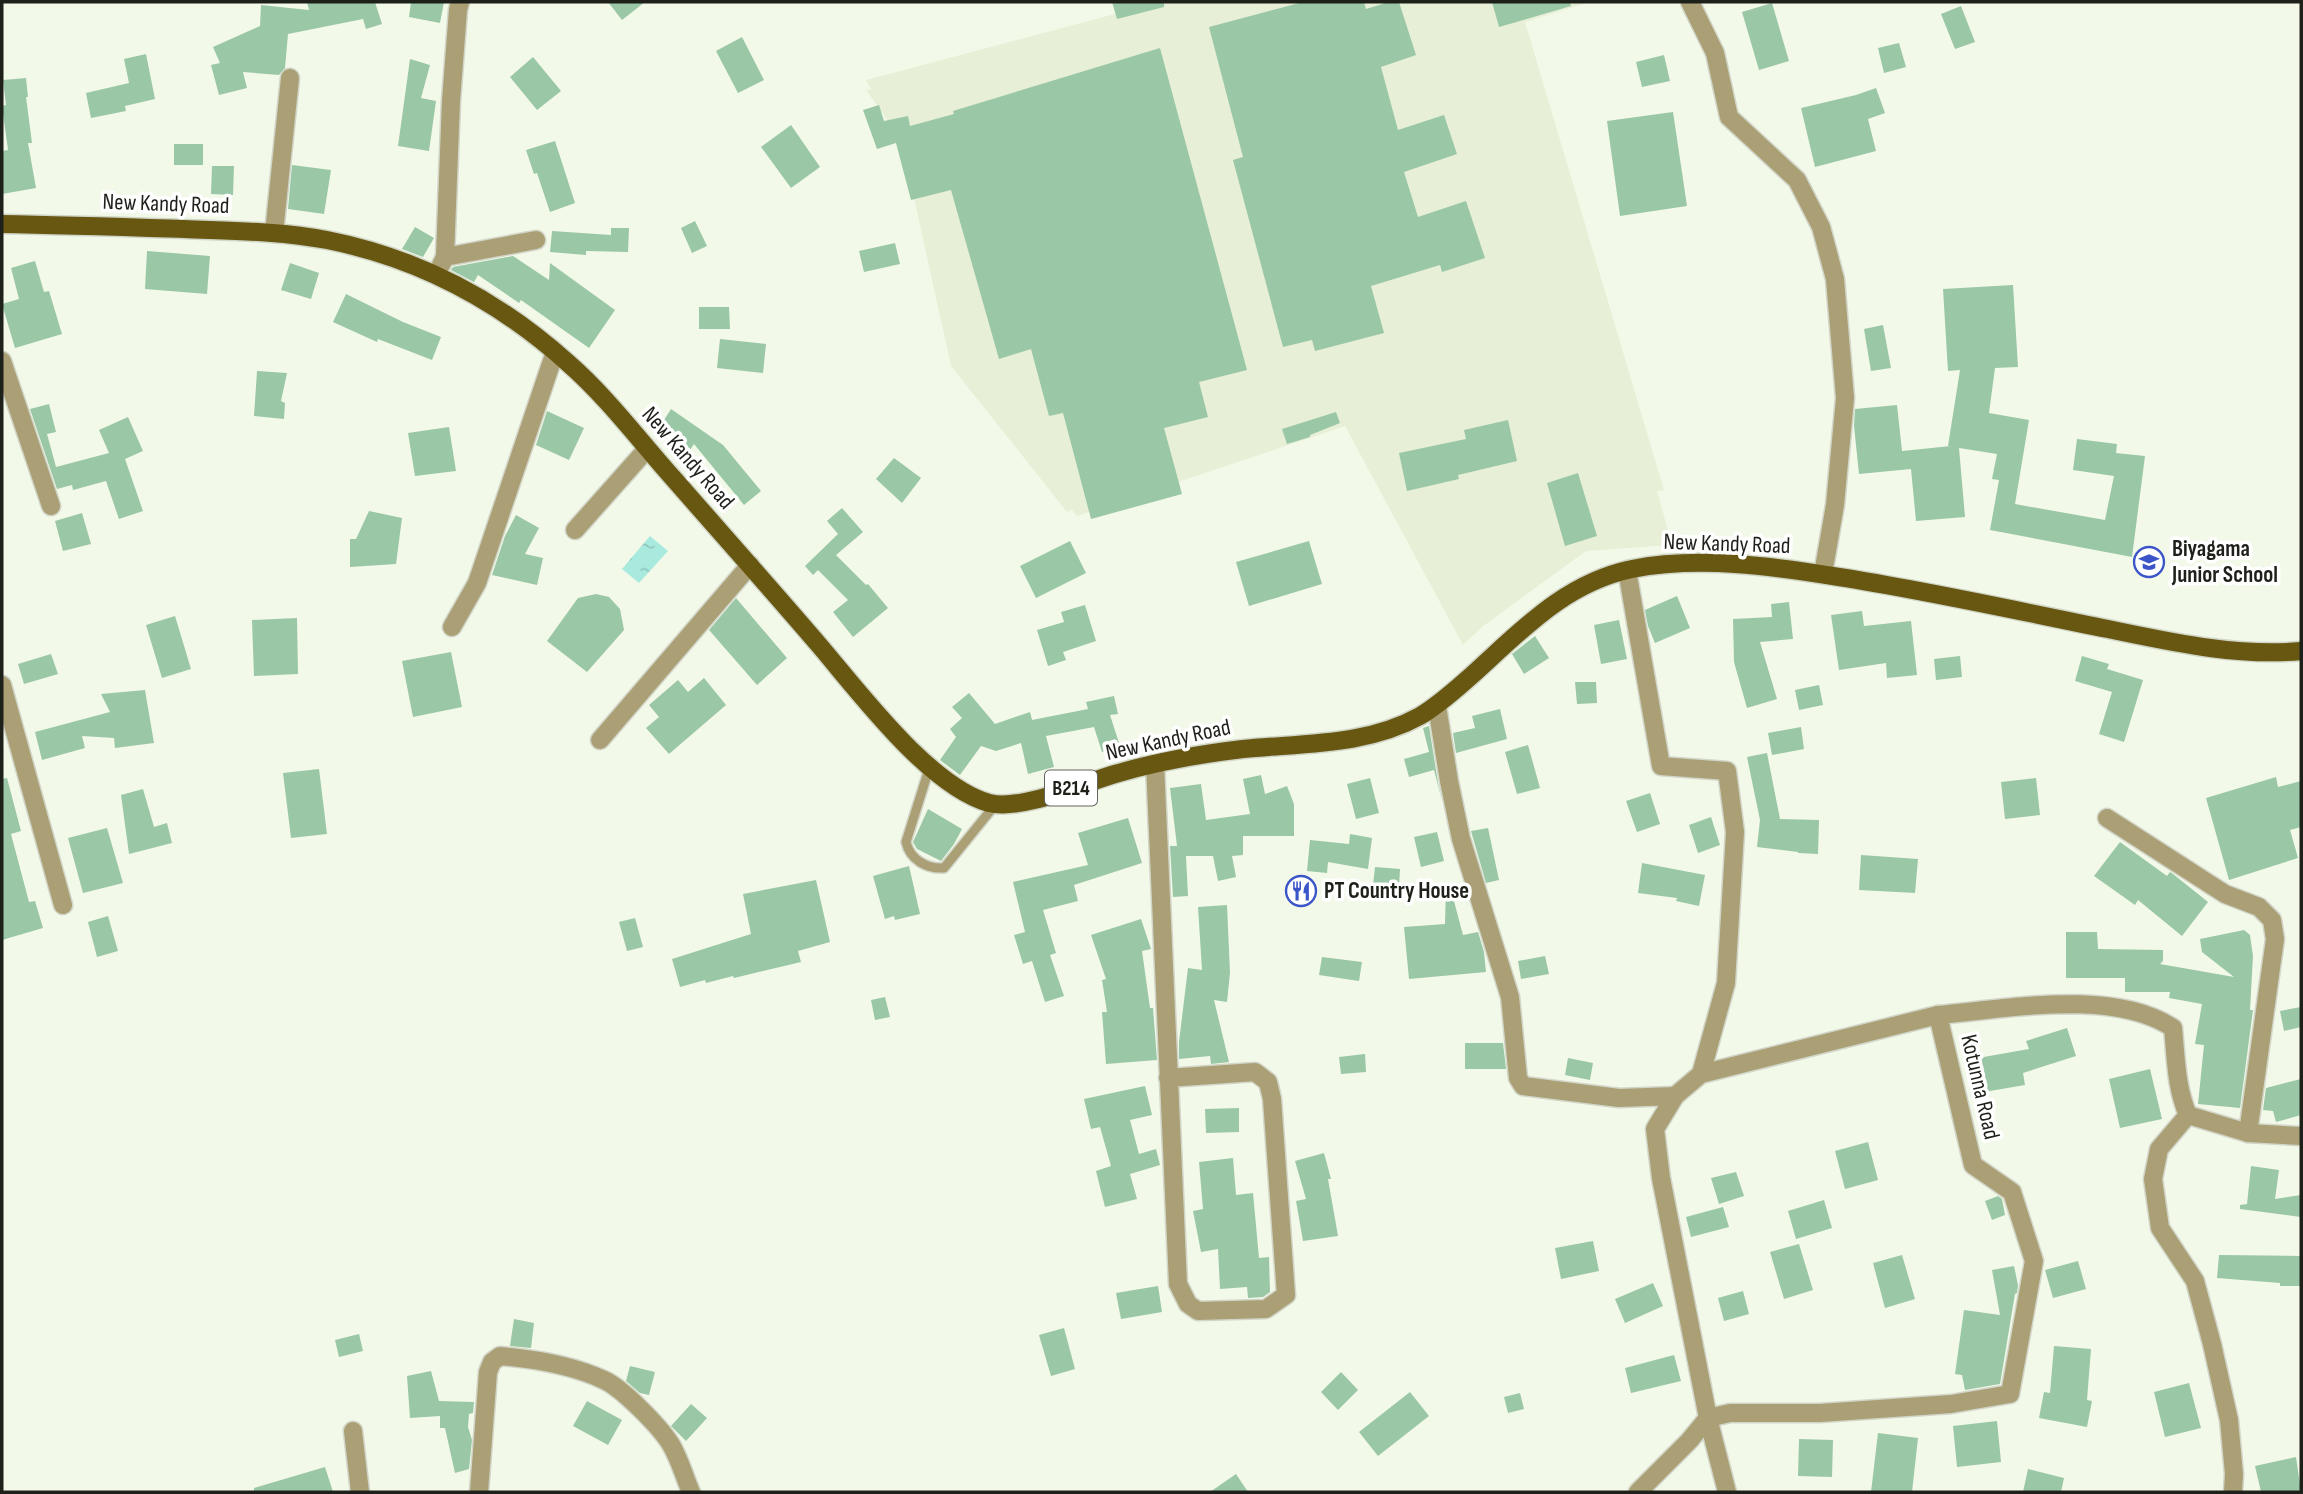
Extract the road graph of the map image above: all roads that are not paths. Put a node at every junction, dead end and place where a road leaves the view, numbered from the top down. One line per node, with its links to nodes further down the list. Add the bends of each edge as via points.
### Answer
1 (460, 2): 7 (street)
2 (1690, 2): 16 (street, via 1715,53 1729,117 1797,180 1821,227 1835,279 1845,398)
3 (290, 78): 5 (street)
4 (2, 224): 5 (main road, New Kandy Road)
5 (274, 233): 8 (main road, New Kandy Road, via 379,252)
6 (536, 240): 7 (street)
7 (445, 257): 8 (street)
8 (437, 276): 9 (main road, New Kandy Road, via 473,292)
9 (555, 352): 11 (main road, New Kandy Road); 17 (street, via 477,583)
10 (2, 360): 12 (street)
11 (648, 449): 13 (street); 14 (main road, New Kandy Road)
12 (51, 506)
13 (575, 530)
14 (750, 565): 21 (street); 23 (main road, New Kandy Road)
15 (1627, 570): 16 (main road, New Kandy Road / B214, via 1713,564); 20 (main road, New Kandy Road / B214, via 1597,579 1552,604); 32 (street, via 1661,766 1727,771 1734,832 1726,983)
16 (1823, 574): 18 (main road, New Kandy Road / B214, via 2171,642 2255,652)
17 (452, 627)
18 (2301, 651)
19 (2, 685): 30 (street)
20 (1437, 706): 22 (main road, New Kandy Road / B214, via 1411,721 1358,739 1233,750); 34 (street, via 1461,839 1510,998 1518,1078 1523,1086 1619,1098)
21 (600, 740)
22 (1155, 764): 25 (main road, New Kandy Road / B214, via 1045,797); 33 (street)
23 (929, 769): 24 (lane); 25 (main road, New Kandy Road)
24 (917, 804): 26 (lane); 29 (lane, via 906,842 916,860 933,869 944,868)
25 (995, 804): 29 (lane)
26 (924, 817)
27 (2107, 818): 36 (street, via 2225,894 2259,907 2272,920 2275,939)
28 (958, 836): 29 (lane)
29 (971, 836)
30 (63, 905)
31 (1938, 1015): 32 (street); 35 (street, Kotunna Road, via 2064,1004 2108,1006 2157,1017 2173,1028 2175,1065); 38 (street, Kotunna Road, via 1973,1165 2012,1192 2034,1261 2010,1394 1951,1404 1820,1413 1730,1413)
32 (1701, 1073): 34 (street)
33 (1168, 1078): 33 (street, via 1255,1072 1268,1082 1286,1295 1266,1309 1198,1311 1188,1304 1178,1284)
34 (1675, 1096): 38 (street, via 1656,1129 1661,1178)
35 (2188, 1115): 36 (street); 45 (street, via 2159,1150 2153,1179 2160,1228 2195,1281 2212,1344 2229,1420)
36 (2248, 1133): 37 (street)
37 (2301, 1136)
38 (1708, 1418): 43 (street); 44 (street)
39 (353, 1431): 40 (street)
40 (360, 1492)
41 (479, 1492): 42 (street, via 488,1372 500,1356 554,1364 607,1381 650,1418 671,1444)
42 (691, 1492)
43 (1638, 1492)
44 (1727, 1492)
45 (2233, 1492)

